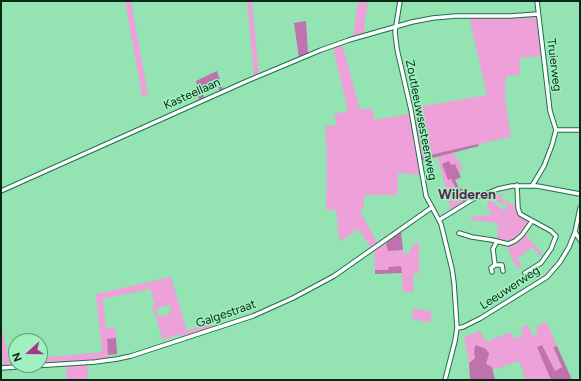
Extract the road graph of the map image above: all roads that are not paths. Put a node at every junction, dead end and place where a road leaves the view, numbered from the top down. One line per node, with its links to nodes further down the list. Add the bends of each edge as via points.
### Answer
1 (400, 1): 4 (street, Zoutleeuwsesteenweg)
2 (537, 1): 3 (street, Truierweg)
3 (538, 14): 4 (street, Kasteellaan, via 444,17); 5 (street, Truierweg, via 550,111)
4 (396, 27): 9 (street, Kasteellaan, via 320,50); 11 (street, Zoutleeuwsesteenweg, via 397,49 411,110 424,189)
5 (556, 130): 6 (street); 8 (street, via 544,166)
6 (580, 130)
7 (517, 185): 8 (street); 13 (street, via 483,195); 14 (street, via 519,211)
8 (532, 186): 10 (street)
9 (1, 191)
10 (580, 194)
11 (431, 208): 13 (street, Zoutleeuwsesteenweg); 24 (street, Galgestraat, via 334,276 253,316 117,359)
12 (580, 208): 15 (street, Leeuwerweg)
13 (439, 220): 23 (street, Zoutleeuwsesteenweg, via 452,269)
14 (532, 221): 18 (street, via 513,242 506,244); 22 (street, via 556,236 551,249 540,263)
15 (575, 232): 17 (street); 23 (street, Leeuwerweg, via 564,256 547,277 481,318)
16 (459, 233): 18 (street)
17 (580, 240)
18 (497, 241): 19 (street, via 493,249)
19 (495, 265): 20 (street, via 502,265); 21 (street)
20 (503, 271)
21 (492, 272)
22 (525, 273)
23 (457, 328): 25 (street, Zoutleeuwsesteenweg)
24 (1, 368)
25 (445, 380)

